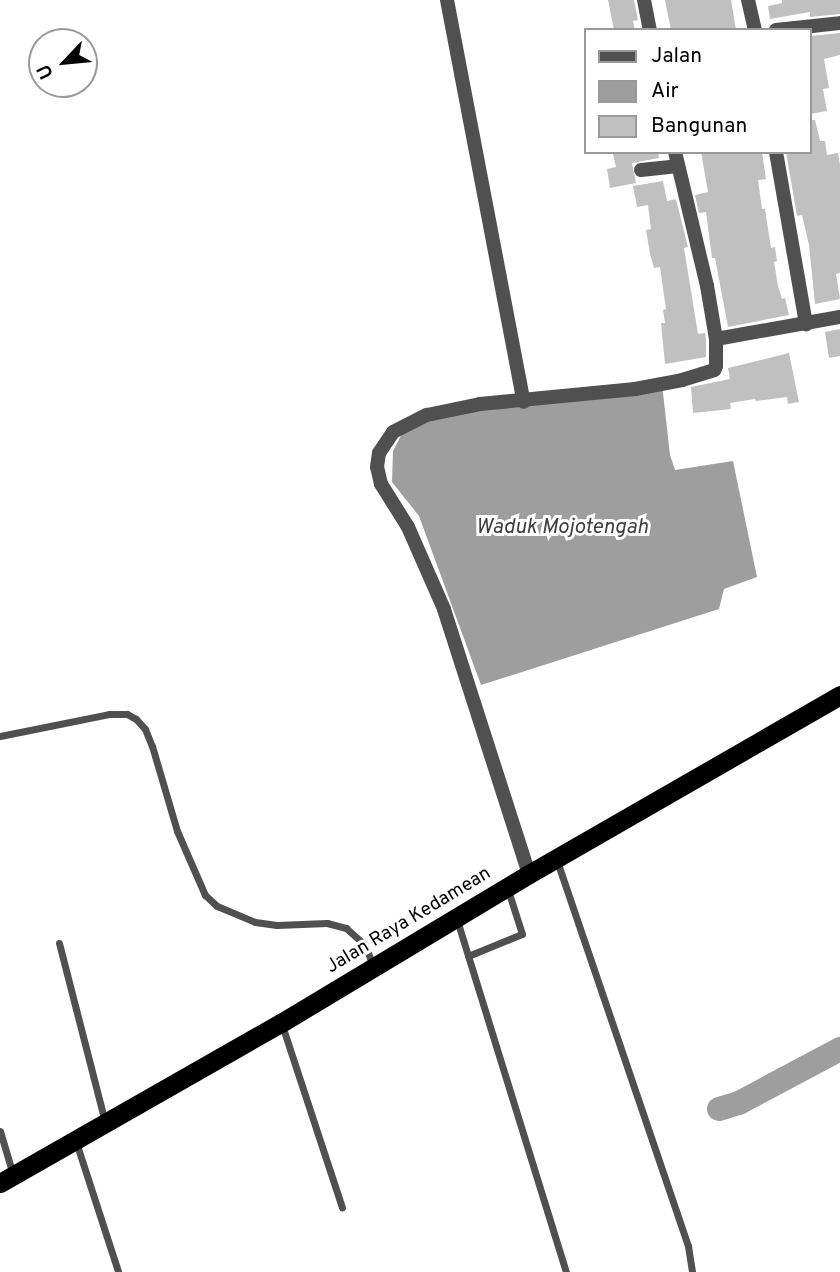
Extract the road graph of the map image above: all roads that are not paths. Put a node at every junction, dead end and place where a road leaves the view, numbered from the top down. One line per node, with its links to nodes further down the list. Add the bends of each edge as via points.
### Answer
1 (447, 0): 14 (street)
2 (644, 0): 5 (street)
3 (748, 0): 6 (street)
4 (840, 23): 7 (street)
5 (650, 28)
6 (755, 28)
7 (794, 28)
8 (776, 154): 12 (street)
9 (677, 159): 10 (street); 13 (street)
10 (641, 170)
11 (840, 317): 12 (street)
12 (806, 324): 13 (street)
13 (716, 339): 14 (street, via 714,370 635,389)
14 (524, 402): 18 (street, via 480,404 408,422 386,438 377,467 381,484 408,527 444,609)
15 (840, 695): 17 (highway, Jalan Raya Kedamean)
16 (0, 736): 23 (lane, via 108,714 136,719 152,746 177,831 205,895 217,906 255,922 327,923 346,928 365,945)
17 (557, 860): 18 (highway, Jalan Raya Kedamean); 32 (lane, via 688,1246)
18 (529, 874): 19 (highway, Jalan Raya Kedamean)
19 (508, 889): 20 (highway, Jalan Raya Kedamean); 22 (lane, via 522,934)
20 (457, 919): 22 (lane); 23 (highway, Jalan Raya Kedamean)
21 (59, 943): 25 (lane)
22 (468, 956): 31 (lane)
23 (374, 968): 24 (highway, Jalan Raya Kedamean)
24 (281, 1023): 25 (highway, Jalan Raya Kedamean); 29 (lane)
25 (105, 1122): 27 (highway, Jalan Raya Kedamean)
26 (0, 1131): 28 (lane)
27 (76, 1140): 28 (highway, Jalan Raya Kedamean); 30 (lane)
28 (6, 1179)
29 (342, 1207)
30 (118, 1271)
31 (566, 1272)
32 (692, 1272)

